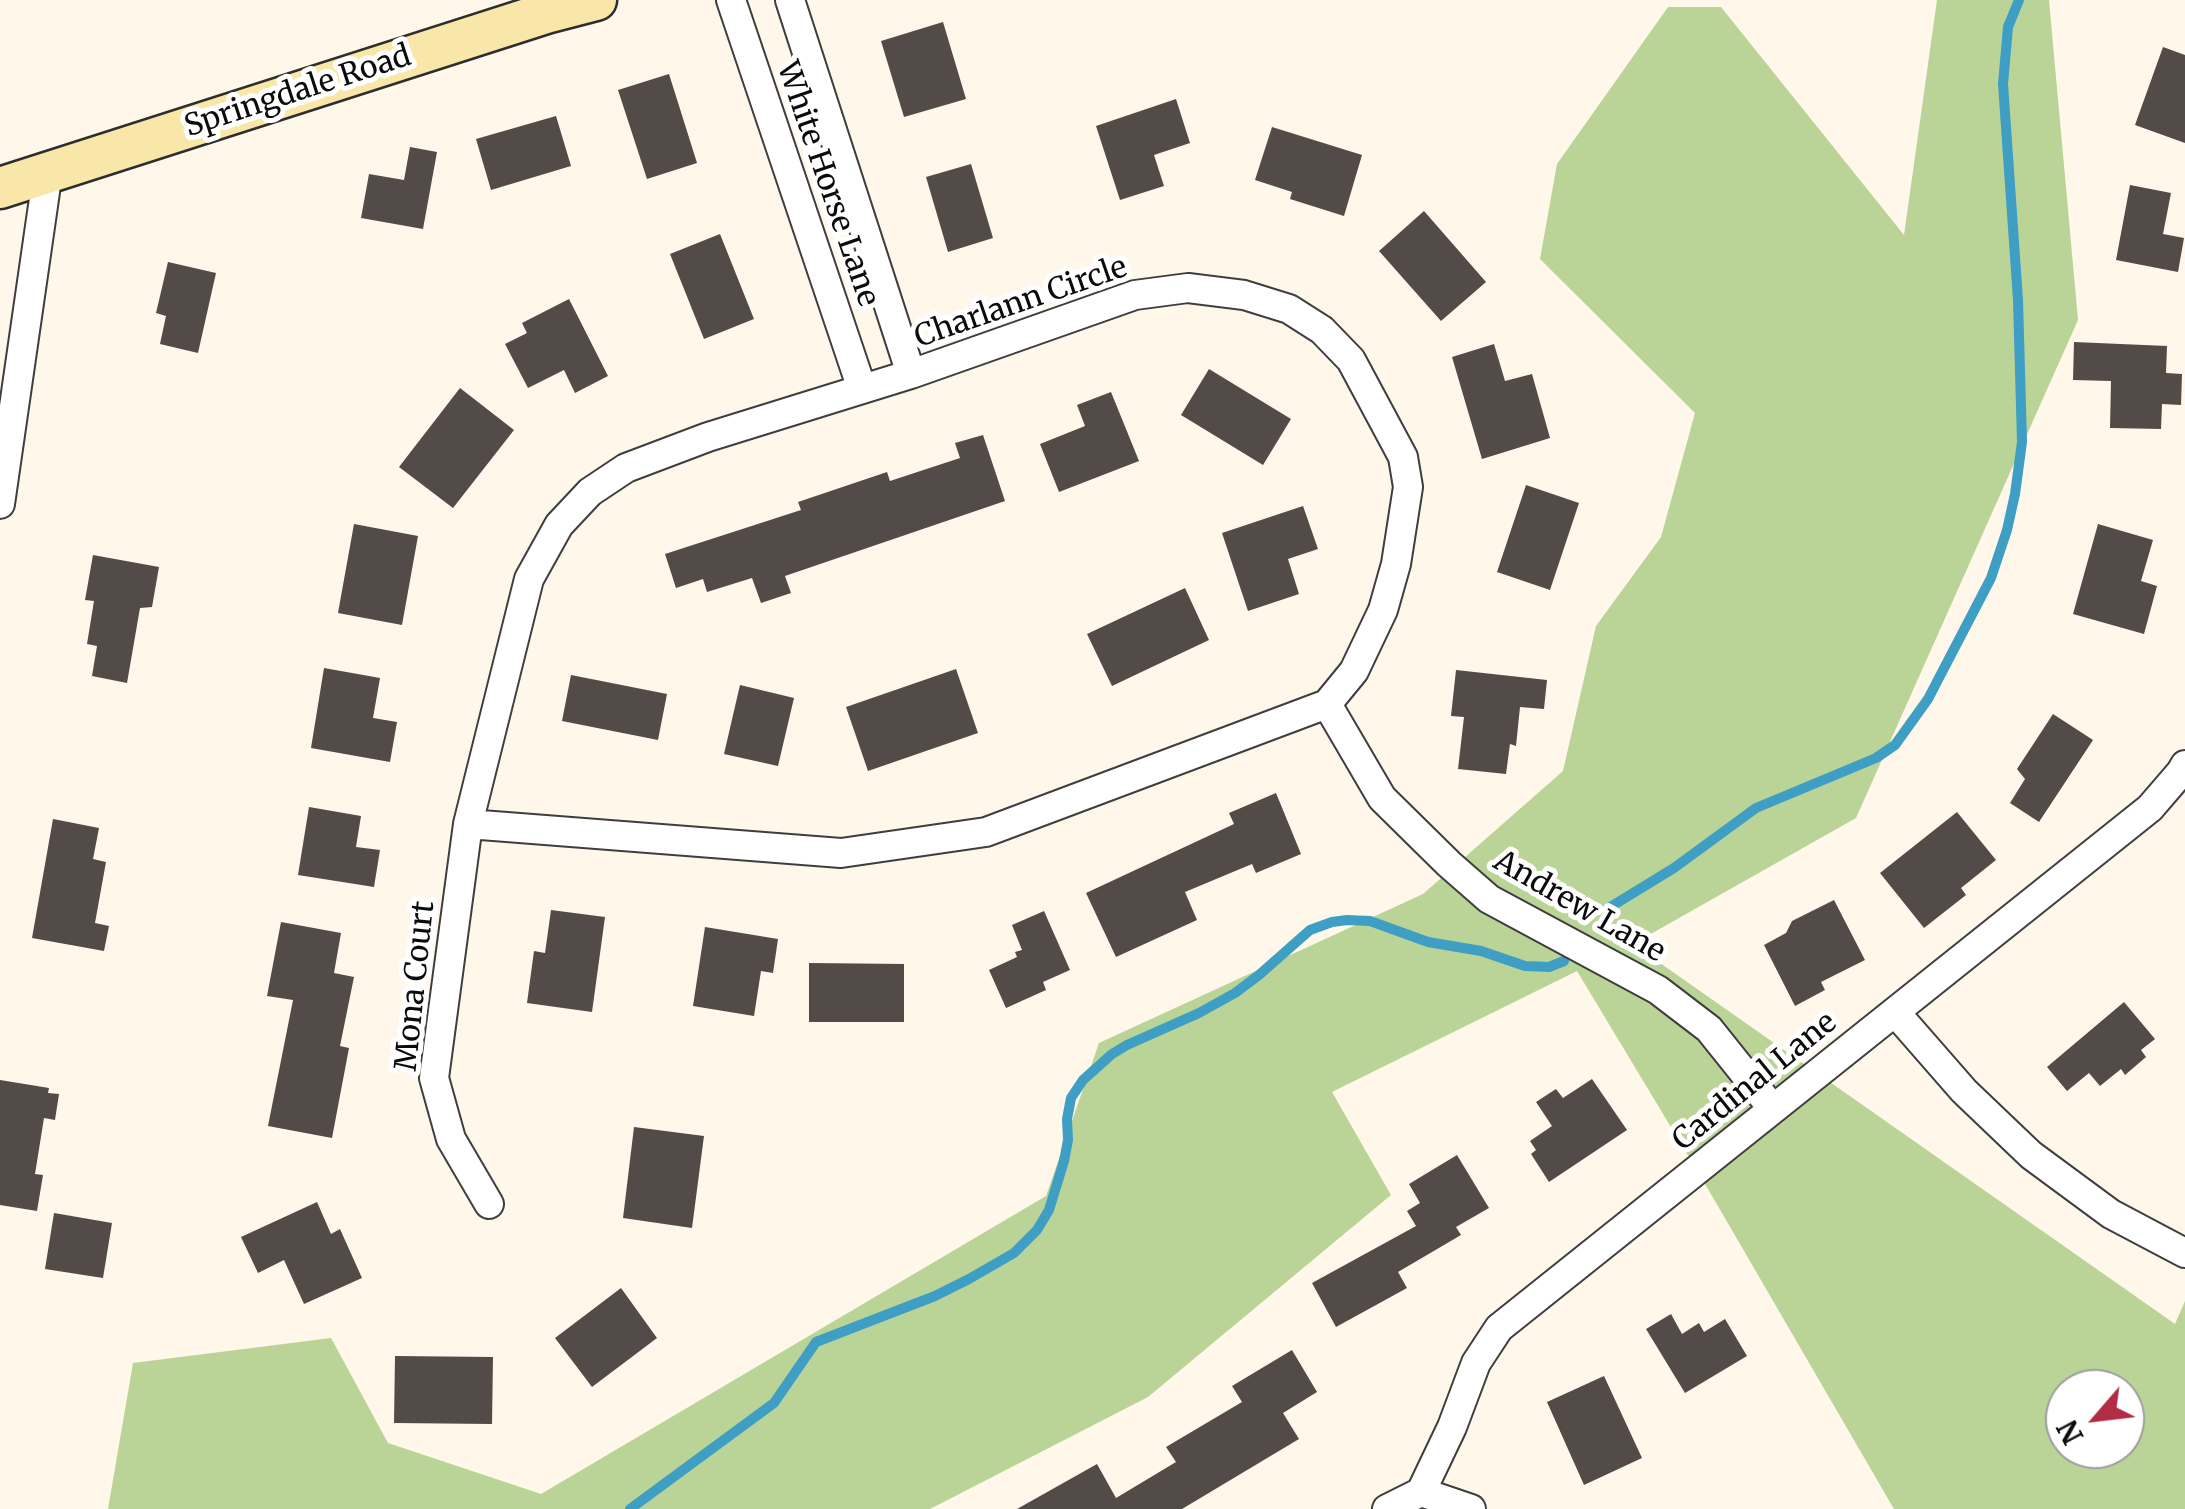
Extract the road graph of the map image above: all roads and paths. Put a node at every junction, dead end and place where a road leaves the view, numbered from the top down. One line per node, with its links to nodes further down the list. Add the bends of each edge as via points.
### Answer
1 (596, 0): 4 (main road, Springdale Road)
2 (731, 0): 7 (street, White Horse Lane)
3 (790, 0): 6 (street, White Horse Lane)
4 (48, 172): 5 (main road, Springdale Road); 8 (street)
5 (0, 188)
6 (911, 374): 7 (street, Charlann Circle); 9 (street, Charlann Circle, via 1135,296 1188,288 1259,299 1322,330 1352,360 1403,458 1408,487 1383,610 1354,671)
7 (862, 389): 11 (street, Charlann Circle, via 626,468 590,492 560,525 529,579)
8 (0, 504)
9 (1327, 704): 11 (street, via 986,832 841,853); 13 (street, Andrew Lane, via 1382,798 1449,864 1489,899 1658,990 1709,1029)
10 (2185, 765): 12 (street, Cardinal Lane, via 2150,808)
11 (468, 824): 14 (street, Mona Court, via 434,1078 451,1139)
12 (1894, 1012): 13 (street, Cardinal Lane); 15 (street, via 2031,1155 2111,1214)
13 (1773, 1109): 16 (street, Cardinal Lane, via 1499,1328 1476,1363)
14 (488, 1204)
15 (2185, 1253)
16 (1421, 1492): 17 (street); 18 (street)
17 (1387, 1509)
18 (1471, 1509)

